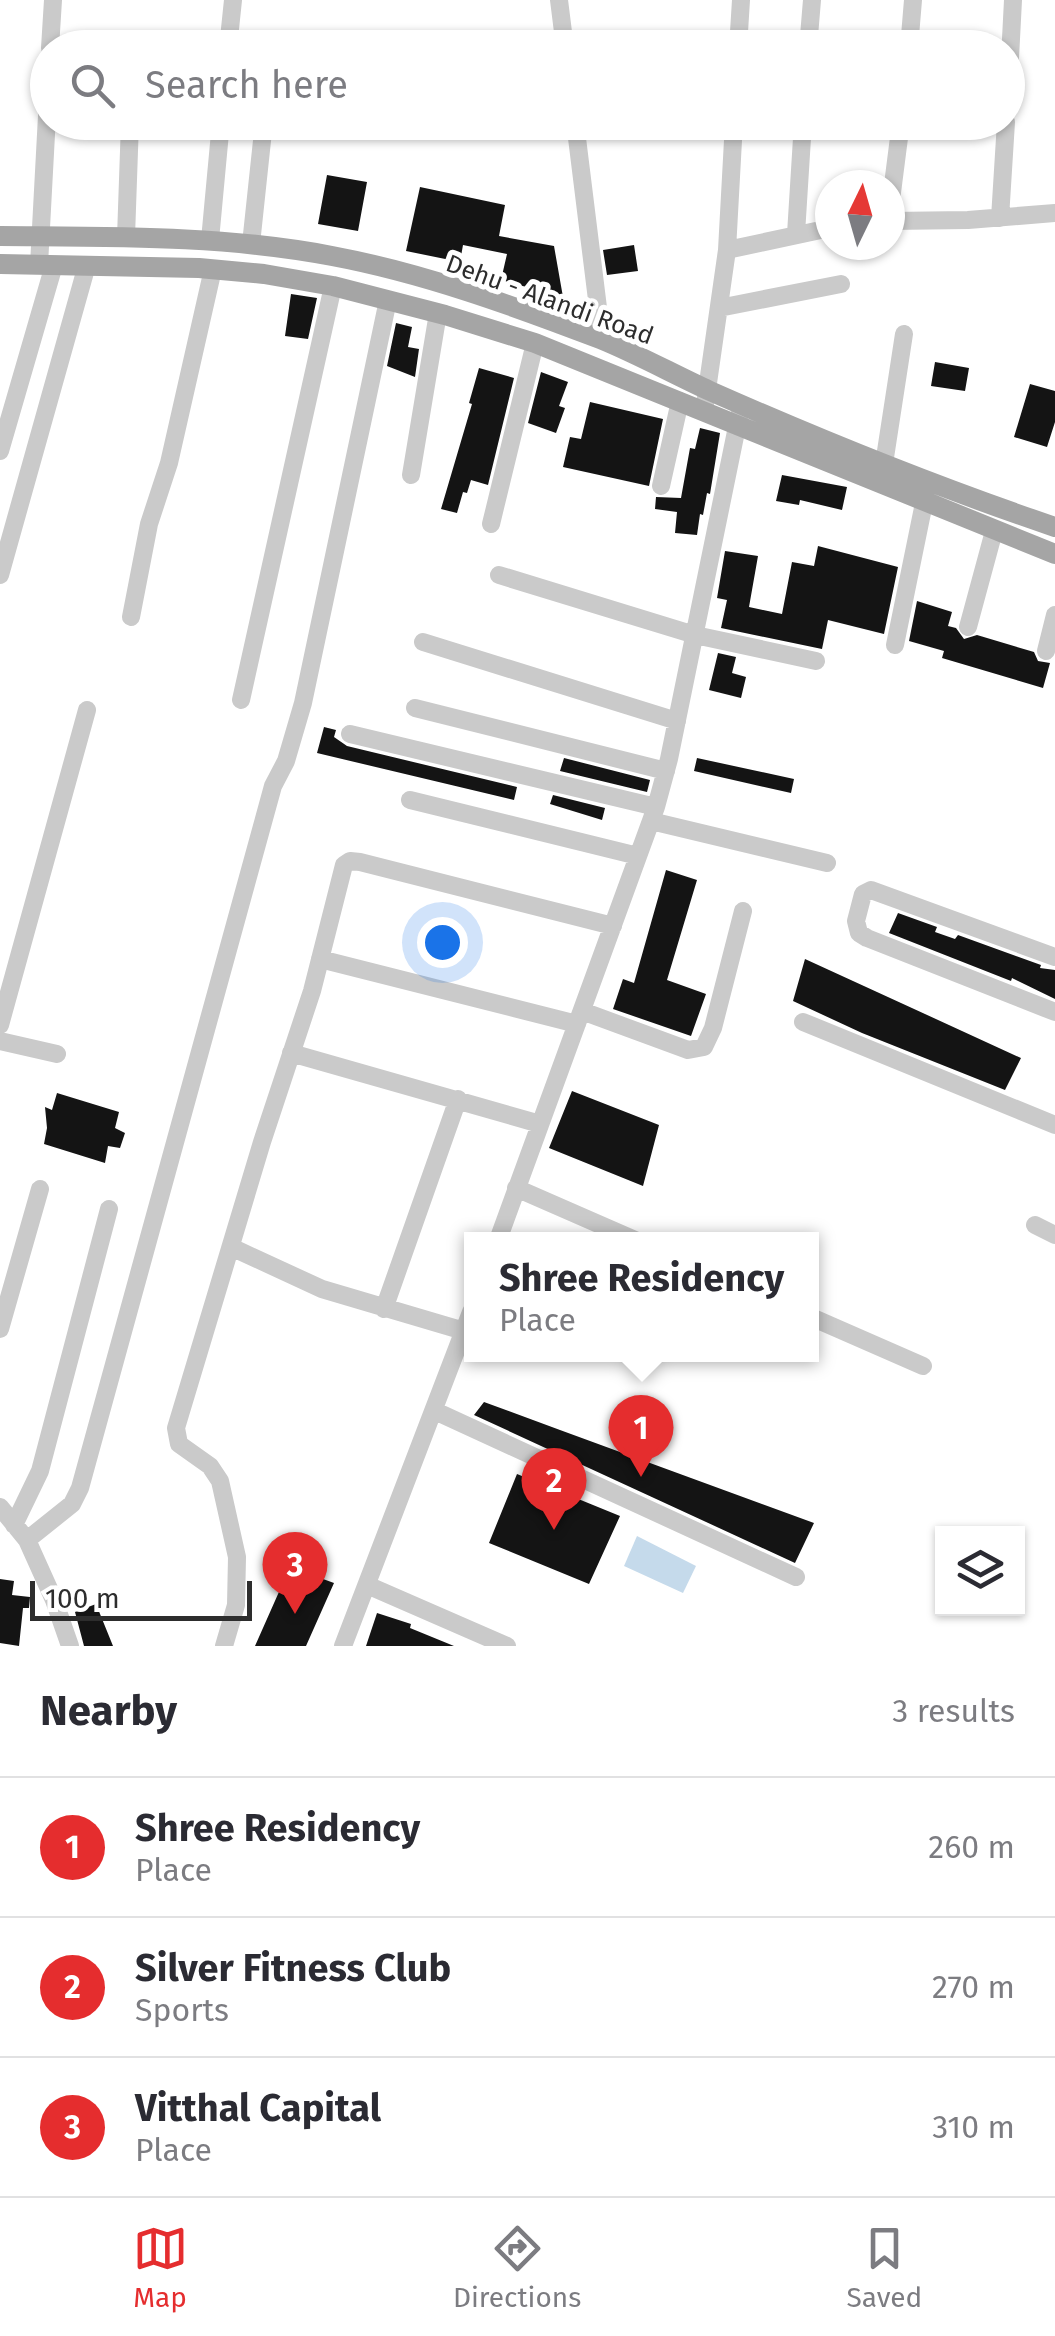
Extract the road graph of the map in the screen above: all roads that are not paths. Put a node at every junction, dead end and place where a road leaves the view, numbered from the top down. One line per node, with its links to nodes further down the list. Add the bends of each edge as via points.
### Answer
1 (53, 0): 8 (street)
2 (233, 0): 9 (street)
3 (559, 0): 10 (street)
4 (741, 0): 11 (street)
5 (812, 0): 12 (street)
6 (914, 0): 13 (street)
7 (1013, 0): 14 (street)
8 (51, 30)
9 (230, 30)
10 (563, 30)
11 (739, 30)
12 (810, 30)
13 (911, 30)
14 (1011, 30)
15 (46, 140): 31 (street)
16 (129, 140): 32 (street)
17 (219, 140): 33 (street)
18 (262, 140): 34 (street)
19 (576, 140): 46 (street)
20 (733, 140): 35 (street)
21 (802, 140): 29 (street)
22 (899, 140): 24 (street)
23 (1005, 140): 26 (street)
24 (895, 170)
25 (1055, 213): 26 (street)
26 (1000, 218): 27 (street)
27 (905, 221)
28 (815, 231): 29 (street)
29 (796, 234): 35 (street)
30 (0, 236): 31 (main road, Dehu - Alandi Road)
31 (40, 236): 32 (main road, Dehu - Alandi Road); 37 (street)
32 (126, 237): 33 (main road, Dehu - Alandi Road)
33 (210, 240): 34 (main road, Dehu - Alandi Road)
34 (251, 244): 46 (main road, Dehu - Alandi Road, via 336,256 454,288)
35 (727, 250): 43 (street)
36 (0, 264): 37 (main road, Dehu - Alandi Road)
37 (46, 265): 38 (main road, Dehu - Alandi Road); 51 (street)
38 (88, 265): 39 (main road, Dehu - Alandi Road); 60 (street)
39 (213, 269): 41 (main road, Dehu - Alandi Road); 63 (street)
40 (841, 284): 43 (street)
41 (333, 286): 42 (main road, Dehu - Alandi Road); 70 (street)
42 (388, 300): 44 (main road, Dehu - Alandi Road); 110 (street, via 303,703 273,786 80,1488 72,1504)
43 (720, 308): 48 (street)
44 (438, 313): 47 (main road, Dehu - Alandi Road); 52 (street)
45 (904, 334): 53 (street)
46 (602, 340): 48 (main road, Dehu - Alandi Road)
47 (535, 344): 49 (main road, Dehu - Alandi Road); 56 (street)
48 (706, 400): 49 (main road, Dehu - Alandi Road); 50 (main road, Dehu - Alandi Road)
49 (680, 401): 54 (street)
50 (740, 415): 53 (main road, Dehu - Alandi Road); 65 (street)
51 (0, 451)
52 (412, 475)
53 (882, 475): 55 (main road, Dehu - Alandi Road); 57 (main road, Dehu - Alandi Road)
54 (661, 486)
55 (924, 503): 58 (main road, Dehu - Alandi Road); 67 (street)
56 (491, 524)
57 (1055, 527)
58 (994, 531): 59 (main road, Dehu - Alandi Road); 64 (street)
59 (1055, 554)
60 (0, 575)
61 (499, 575): 65 (street)
62 (1055, 616): 68 (street)
63 (131, 618)
64 (968, 627)
65 (695, 635): 69 (street); 73 (street)
66 (423, 642): 73 (street)
67 (895, 645)
68 (1046, 651)
69 (816, 661)
70 (241, 700)
71 (415, 708): 75 (street)
72 (88, 710): 87 (street)
73 (677, 722): 75 (street)
74 (350, 734): 77 (street)
75 (666, 771): 77 (street)
76 (410, 800): 78 (street)
77 (654, 814): 78 (street); 79 (street)
78 (638, 856): 81 (street)
79 (827, 863)
80 (743, 911): 85 (street, via 704,1047 688,1050)
81 (612, 926): 83 (street, via 350,861 340,876); 85 (street)
82 (1055, 957): 84 (street, via 871,890 863,894 856,921 867,938)
83 (320, 959): 85 (street); 90 (street)
84 (1055, 1012)
85 (579, 1017): 92 (street)
86 (803, 1022): 93 (street)
87 (0, 1025)
88 (0, 1041): 89 (street)
89 (57, 1054)
90 (292, 1054): 91 (street); 101 (street)
91 (458, 1100): 92 (street); 102 (street)
92 (540, 1124): 95 (street)
93 (1055, 1126)
94 (40, 1188): 104 (street)
95 (516, 1188): 98 (street); 99 (street)
96 (109, 1209): 109 (street, via 45,1454)
97 (1035, 1226): 100 (street)
98 (501, 1232)
99 (616, 1232)
100 (1055, 1235)
101 (231, 1247): 102 (street); 114 (street, via 176,1428 179,1444 220,1481 237,1557 236,1605)
102 (384, 1309): 105 (street)
103 (819, 1320): 106 (street)
104 (0, 1329)
105 (464, 1330): 107 (street)
106 (923, 1366)
107 (435, 1411): 111 (street); 112 (street)
108 (0, 1508): 109 (street)
109 (14, 1525): 110 (street)
110 (26, 1540): 113 (street, via 54,1600)
111 (796, 1577)
112 (366, 1584): 115 (street); 116 (street)
113 (65, 1645)
114 (224, 1646)
115 (342, 1646)
116 (506, 1646)

